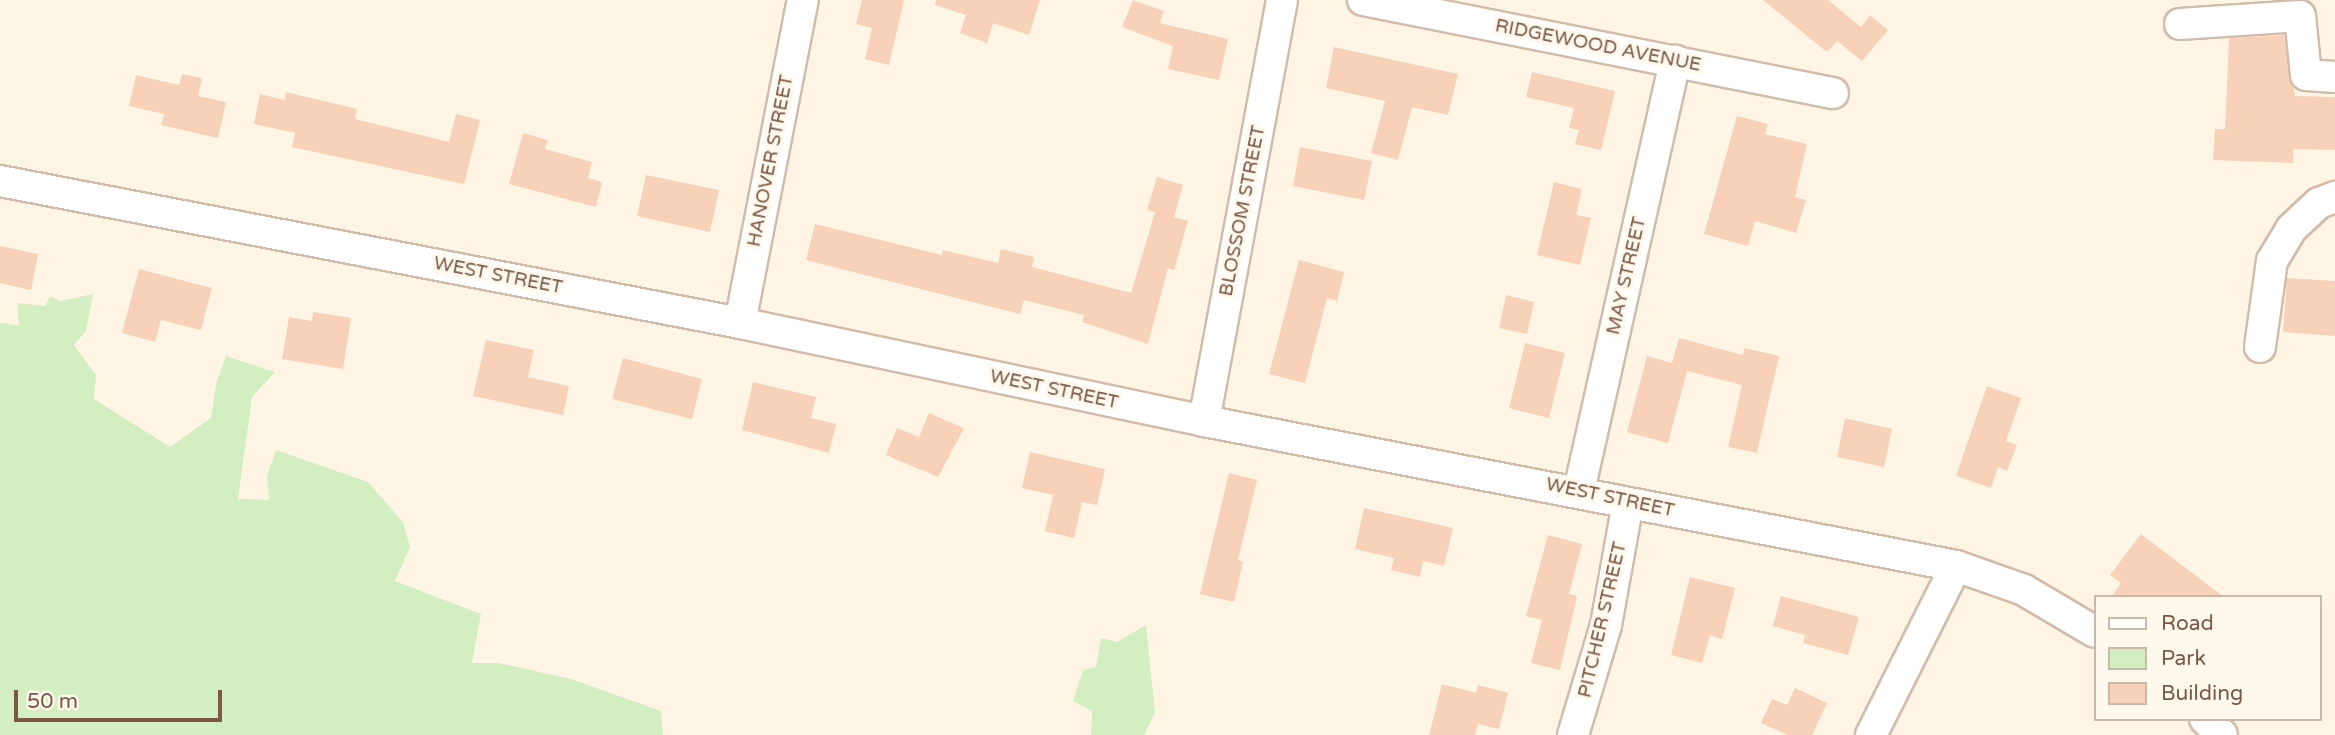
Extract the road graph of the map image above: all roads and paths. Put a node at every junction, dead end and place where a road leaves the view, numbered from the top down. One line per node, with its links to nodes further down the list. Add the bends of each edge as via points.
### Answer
1 (803, 0): 10 (street, HANOVER STREET)
2 (1282, 0): 12 (street, BLOSSOM STREET)
3 (1363, 0): 5 (street, RIDGEWOOD AVENUE)
4 (2180, 24): 6 (street, via 2300,16 2306,75)
5 (1675, 61): 7 (street, RIDGEWOOD AVENUE); 13 (street, MAY STREET)
6 (2335, 77)
7 (1833, 93)
8 (0, 181): 10 (street, WEST STREET)
9 (2335, 197): 11 (street, via 2319,202 2291,229 2272,261)
10 (740, 323): 12 (street, WEST STREET)
11 (2260, 347)
12 (1204, 421): 13 (street, WEST STREET)
13 (1579, 491): 14 (street, WEST STREET)
14 (1628, 503): 15 (street, WEST STREET); 18 (street, PITCHER STREET, via 1606,625)
15 (1956, 566): 16 (street, WEST STREET, via 2024,590); 19 (street)
16 (2094, 631)
17 (2207, 721): 20 (street)
18 (1573, 735)
19 (1871, 735)
20 (2222, 735)

